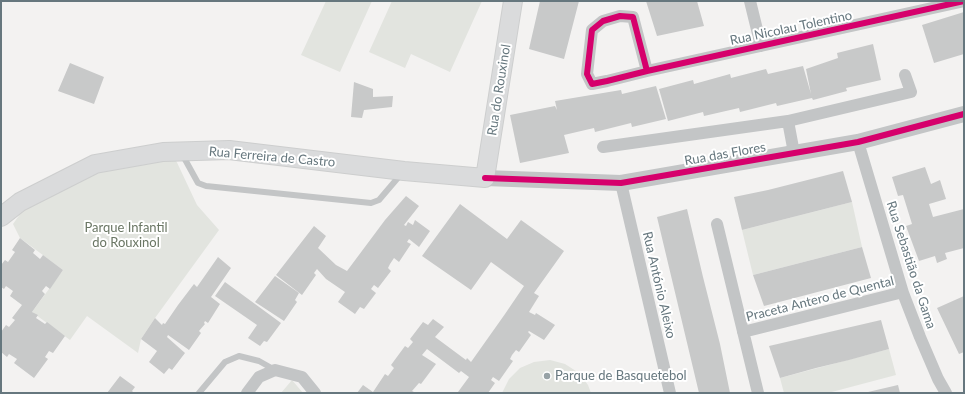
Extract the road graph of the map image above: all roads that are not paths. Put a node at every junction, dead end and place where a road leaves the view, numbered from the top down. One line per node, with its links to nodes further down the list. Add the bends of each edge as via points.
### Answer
1 (513, 1): 14 (main road, Rua do Rouxinol)
2 (750, 1): 4 (street)
3 (964, 1): 4 (street, Rua Nicolau Tolentino)
4 (761, 46): 5 (street, Rua Nicolau Tolentino)
5 (646, 71): 5 (street, Rua Nicolau Tolentino, via 633,17 620,16 603,21 592,30 587,74 592,84)
6 (905, 75): 8 (street, via 911,92)
7 (964, 114): 9 (street, Rua das Flores)
8 (788, 121): 10 (street); 12 (street)
9 (858, 142): 12 (street, Rua das Flores); 18 (street, Rua Sebastião da Gama)
10 (603, 147)
11 (180, 151): 13 (main road, Rua Ferreira de Castro, via 229,150); 13 (lane, via 198,183 206,186 371,203 379,200); 16 (main road, Rua Ferreira de Castro, via 95,164 20,202)
12 (794, 153): 15 (street, Rua das Flores)
13 (404, 171): 14 (main road, Rua Ferreira de Castro)
14 (485, 178): 15 (street, Rua das Flores)
15 (620, 183): 24 (street, Rua António Aleixo)
16 (1, 217)
17 (717, 224): 19 (street, Praceta Antero de Quental)
18 (903, 293): 19 (street, Praceta Antero de Quental); 26 (street, Rua Sebastião da Gama)
19 (743, 332): 25 (street, Praceta Antero de Quental)
20 (275, 370): 21 (lane, via 259,361 238,356 225,362); 22 (street, via 259,377); 23 (street, via 302,377)
21 (199, 393)
22 (247, 393)
23 (315, 393)
24 (670, 393)
25 (758, 393)
26 (946, 393)

